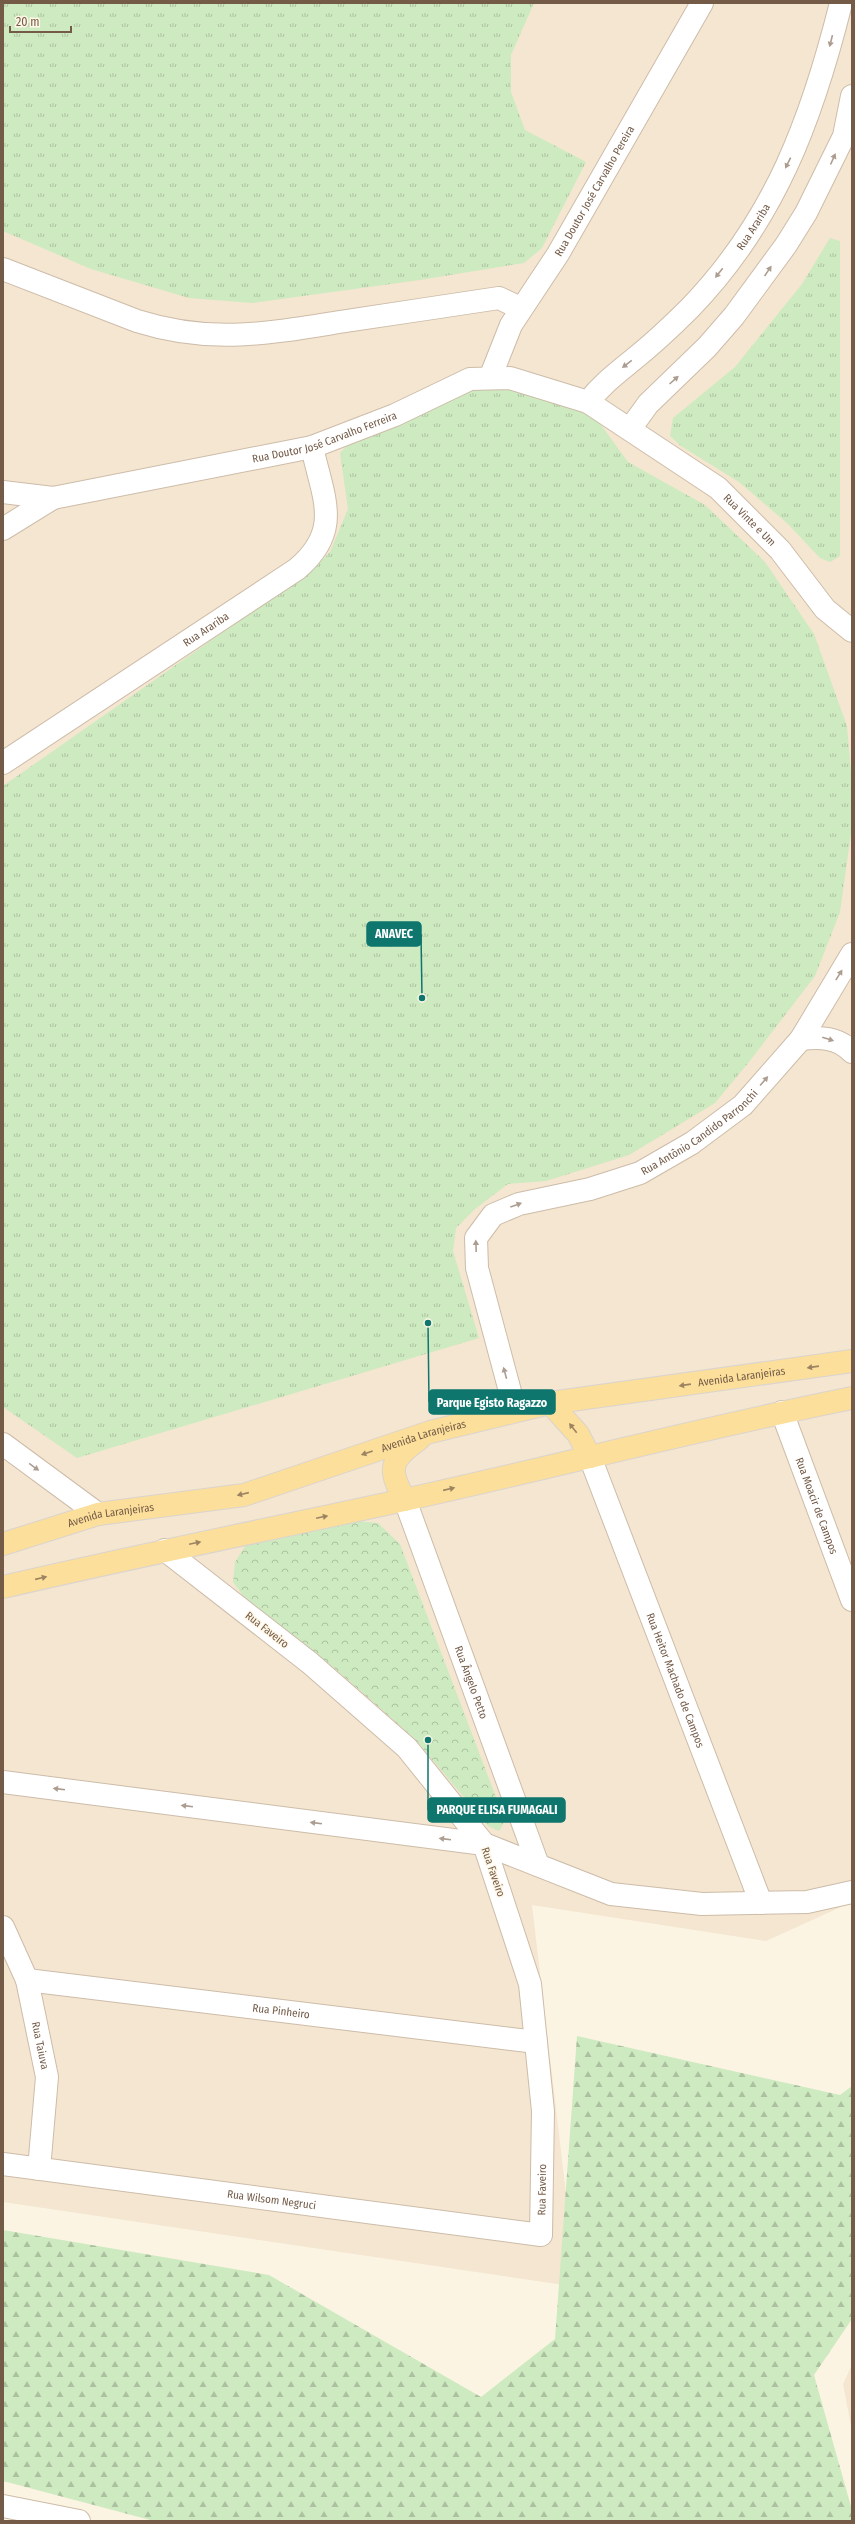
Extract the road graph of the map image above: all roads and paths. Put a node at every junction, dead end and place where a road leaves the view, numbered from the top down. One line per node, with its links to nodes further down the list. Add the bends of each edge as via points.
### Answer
1 (702, 3): 6 (street, Rua Doutor José Carvalho Pereira, via 558,254)
2 (841, 3): 3 (street); 8 (street, Rua Arariba, one-way to 8, via 811,110 780,181 755,223 721,271 691,306 663,334 603,382)
3 (852, 11)
4 (852, 96): 9 (street, one-way to 4, via 648,404 697,357 734,316 786,245 806,214 844,136)
5 (3, 269): 6 (street, via 137,321 203,336 249,335 499,298)
6 (520, 308): 7 (street, Rua Doutor José Carvalho Pereira, via 499,351)
7 (490, 378): 8 (street, Rua Doutor José Carvalho Ferreira, via 510,378); 10 (street, Rua Doutor José Carvalho Ferreira, via 470,379 395,415)
8 (588, 402): 9 (street, Rua Doutor José Carvalho Ferreira)
9 (630, 430): 14 (street, Rua Vinte e Um, via 718,488 780,550 826,609)
10 (312, 447): 12 (street, Rua Doutor José Carvalho Ferreira); 15 (street, Rua Arariba, via 327,517 321,543 310,558)
11 (3, 492): 12 (street, Rua Doutor José Carvalho Ferreira)
12 (53, 498): 13 (street)
13 (3, 529)
14 (852, 631)
15 (3, 764)
16 (852, 954): 17 (street, Rua Antônio Candido Parronchi, one-way to 16)
17 (801, 1039): 18 (street, one-way to 18, via 821,1037 845,1044); 22 (street, Rua Antônio Candido Parronchi, one-way to 17, via 477,1268 476,1238 493,1215 519,1204 590,1189 640,1173 692,1143 744,1105)
18 (852, 1052)
19 (852, 1361): 21 (main road, Avenida Laranjeiras, one-way to 21)
20 (852, 1398): 23 (main road)
21 (550, 1403): 22 (main road, Avenida Laranjeiras); 26 (main road, one-way to 21, via 578,1434)
22 (515, 1410): 24 (main road, Avenida Laranjeiras)
23 (782, 1412): 26 (main road); 32 (street, Rua Moacir de Campos)
24 (430, 1432): 27 (main road, via 401,1452 394,1465 394,1480); 28 (main road, Avenida Laranjeiras, one-way to 28, via 244,1495)
25 (3, 1444): 28 (street, one-way to 28)
26 (590, 1457): 27 (main road, one-way to 26); 37 (street, Rua Heitor Machado de Campos)
27 (405, 1500): 30 (main road, one-way to 27); 35 (street, Rua Ângelo Petto)
28 (98, 1514): 29 (main road, Avenida Laranjeiras)
29 (3, 1544)
30 (165, 1550): 31 (main road, one-way to 30); 34 (street, Rua Faveiro, via 310,1664 407,1748)
31 (3, 1587)
32 (852, 1600)
33 (3, 1782): 34 (street, one-way to 33)
34 (484, 1844): 35 (street); 40 (street, Rua Faveiro, via 530,1984)
35 (538, 1865): 37 (street, via 611,1894 702,1904)
36 (852, 1892): 37 (street, via 807,1902)
37 (761, 1903)
38 (3, 1927): 39 (street, Rua Taiuva)
39 (26, 1980): 40 (street, Rua Pinheiro); 42 (street, Rua Taiuva, via 47,2077)
40 (536, 2042): 43 (street, Rua Faveiro, via 543,2111)
41 (3, 2164): 42 (street, Rua Wilsom Negruci)
42 (40, 2169): 43 (street, Rua Wilsom Negruci)
43 (541, 2235)
44 (3, 2506): 45 (street)
45 (79, 2521)

